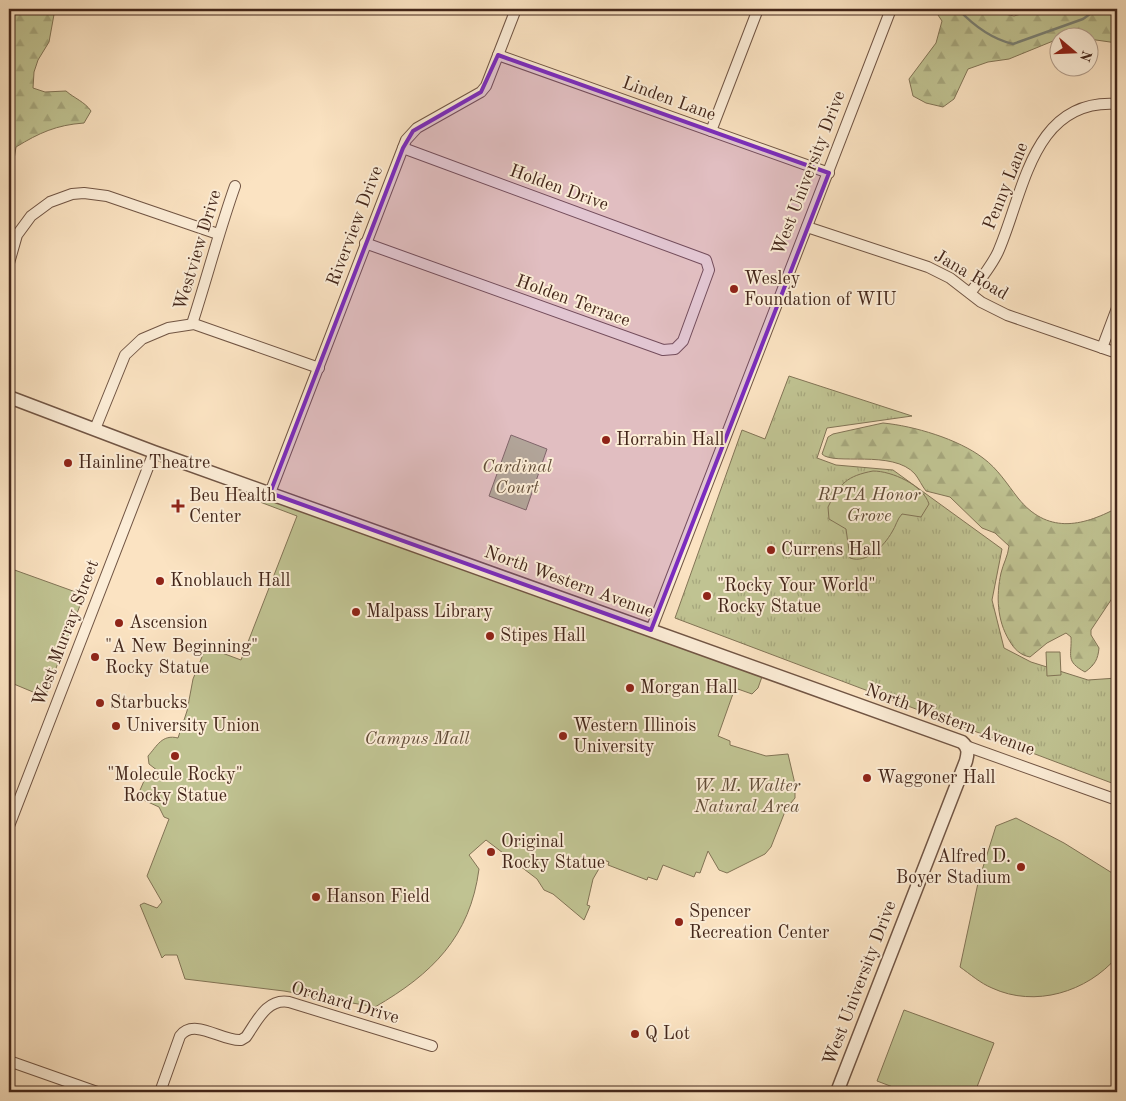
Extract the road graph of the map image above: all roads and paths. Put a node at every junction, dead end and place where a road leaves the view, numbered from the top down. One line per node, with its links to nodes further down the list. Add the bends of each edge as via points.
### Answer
1 (516, 9): 4 (street, Riverview Drive)
2 (758, 9): 6 (street)
3 (891, 9): 8 (street, West University Drive)
4 (498, 55): 6 (street, Linden Lane); 7 (street, Riverview Drive, via 481,92 413,131)
5 (1117, 104): 15 (street, Penny Lane, via 1095,105 1069,114 1044,137 1034,155 994,261)
6 (711, 131): 8 (street, Linden Lane)
7 (403, 148): 12 (street, Riverview Drive); 13 (street, Holden Drive)
8 (829, 173): 10 (street, West University Drive)
9 (235, 186): 11 (street, Westview Drive)
10 (807, 226): 15 (street, Jana Road, via 928,267); 25 (street, West University Drive)
11 (218, 234): 14 (street, via 107,196 72,194 50,202 31,216 16,234); 17 (street, Westview Drive)
12 (365, 243): 13 (street, Holden Terrace, via 667,351 683,341 709,270); 20 (street, Riverview Drive)
13 (704, 259)
14 (9, 263)
15 (970, 293): 18 (street, Jana Road, via 1007,315)
16 (1117, 308): 18 (street)
17 (192, 324): 20 (street); 22 (street, via 154,333 130,349 120,364)
18 (1102, 348): 19 (street, Jana Road)
19 (1117, 353)
20 (319, 368): 24 (street, Riverview Drive)
21 (9, 397): 22 (street, North Western Avenue)
22 (95, 428): 23 (street, North Western Avenue)
23 (154, 452): 24 (street, North Western Avenue); 28 (street, West Murray Street)
24 (270, 493): 25 (street, North Western Avenue)
25 (651, 630): 26 (street, North Western Avenue)
26 (966, 746): 27 (street, North Western Avenue); 34 (street, West University Drive, via 966,761)
27 (1117, 800)
28 (9, 826)
29 (432, 1046): 33 (street, Orchard Drive, via 278,1001 269,1005 241,1040 195,1028 185,1031 180,1036)
30 (9, 1061): 31 (street)
31 (74, 1088): 32 (street)
32 (97, 1092)
33 (160, 1092)
34 (837, 1092)

